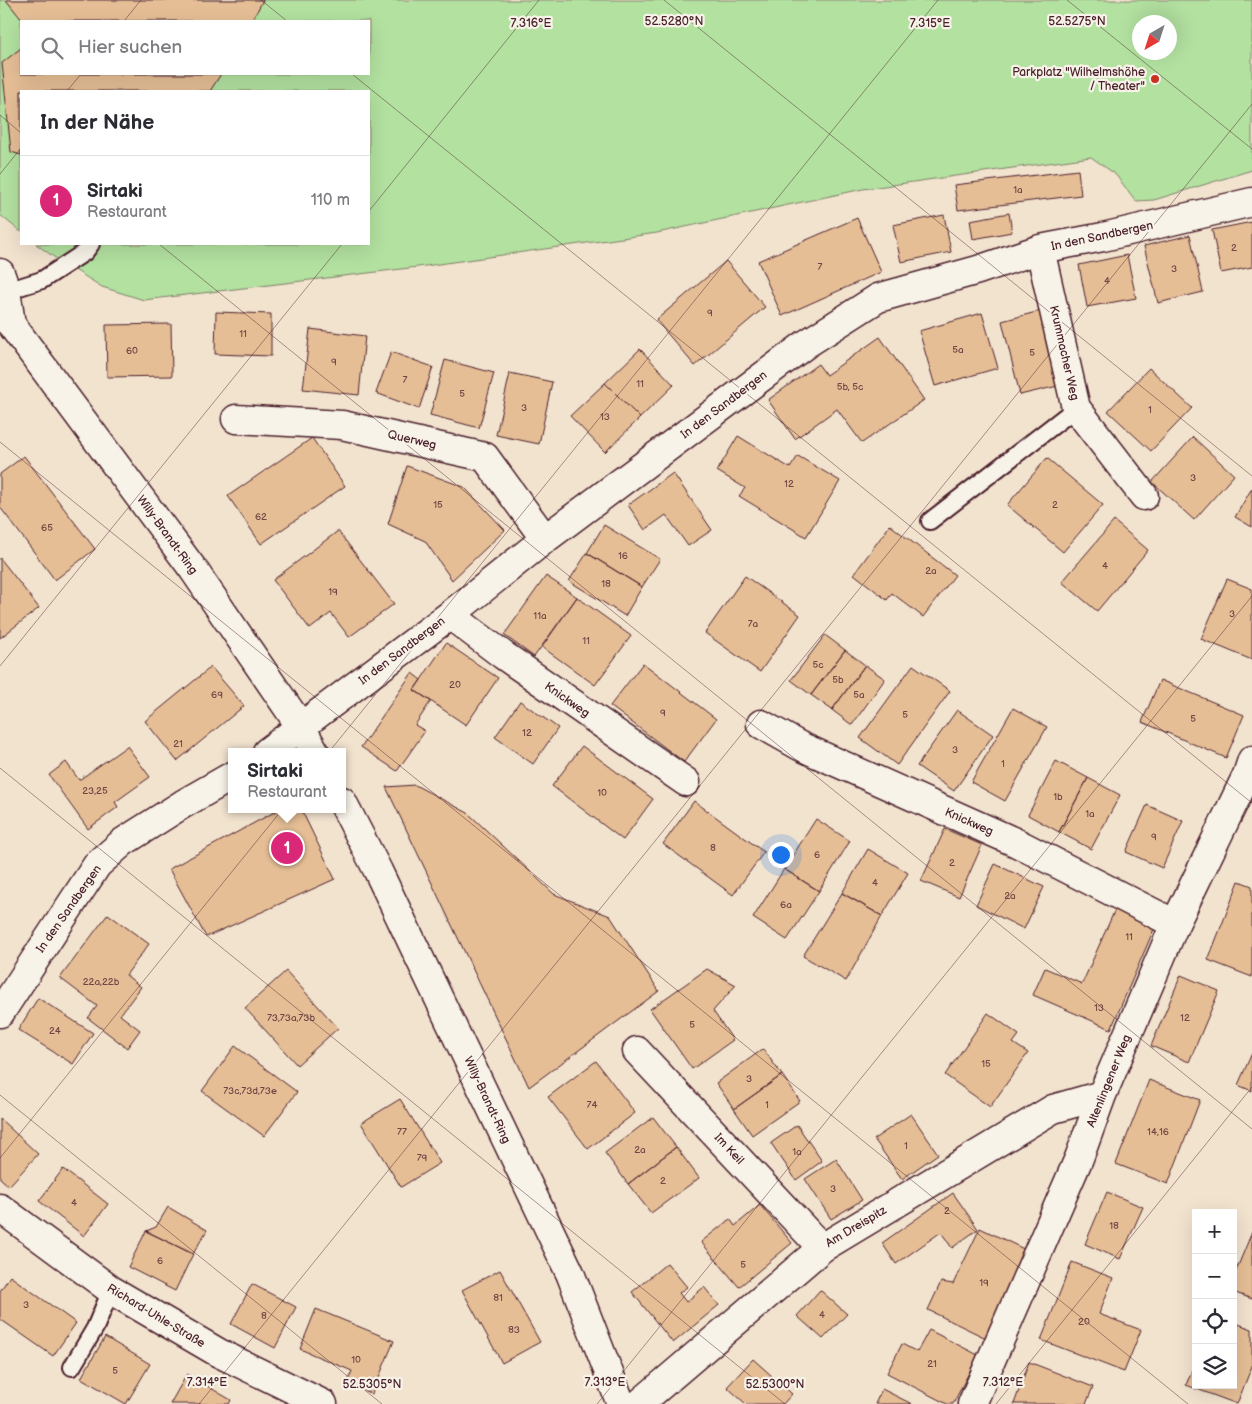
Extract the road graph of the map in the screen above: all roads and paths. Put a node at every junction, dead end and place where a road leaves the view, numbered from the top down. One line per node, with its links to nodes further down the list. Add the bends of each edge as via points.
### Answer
1 (1252, 202): 3 (street, In den Sandbergen)
2 (90, 245): 4 (lane, via 85,252 42,280)
3 (1040, 249): 5 (street, Krummacher Weg); 9 (street, In den Sandbergen, via 878,298 806,344)
4 (4, 299): 12 (street, Willy-Brandt-Ring)
5 (1076, 408): 7 (street, Krummacher Weg); 8 (lane)
6 (236, 419): 9 (street, Querweg, via 342,425 485,457)
7 (1144, 496)
8 (930, 521)
9 (546, 539): 10 (street, In den Sandbergen)
10 (450, 616): 12 (street, In den Sandbergen); 17 (street, Knickweg)
11 (761, 724): 19 (street, Knickweg, via 800,746 1017,843)
12 (301, 727): 13 (street, In den Sandbergen); 14 (street, Willy-Brandt-Ring)
13 (272, 748)
14 (313, 748)
15 (1252, 760): 19 (street, Altenlingener Weg)
16 (228, 778): 20 (street, In den Sandbergen, via 123,842 97,865)
17 (686, 782)
18 (346, 809): 28 (street, Willy-Brandt-Ring, via 570,1273)
19 (1175, 924): 22 (street, Altenlingener Weg)
20 (0, 1013)
21 (637, 1051): 24 (street, Im Keil)
22 (1102, 1094): 24 (street, Am Dreispitz, via 1054,1109); 30 (street, Altenlingener Weg, via 1078,1158)
23 (0, 1208): 25 (street, Richard-Uhle-Straße)
24 (822, 1248): 29 (street, Am Dreispitz)
25 (111, 1290): 26 (lane, via 95,1328); 27 (street, Richard-Uhle-Straße, via 219,1353)
26 (72, 1366)
27 (323, 1404)
28 (622, 1404)
29 (639, 1404)
30 (972, 1404)

